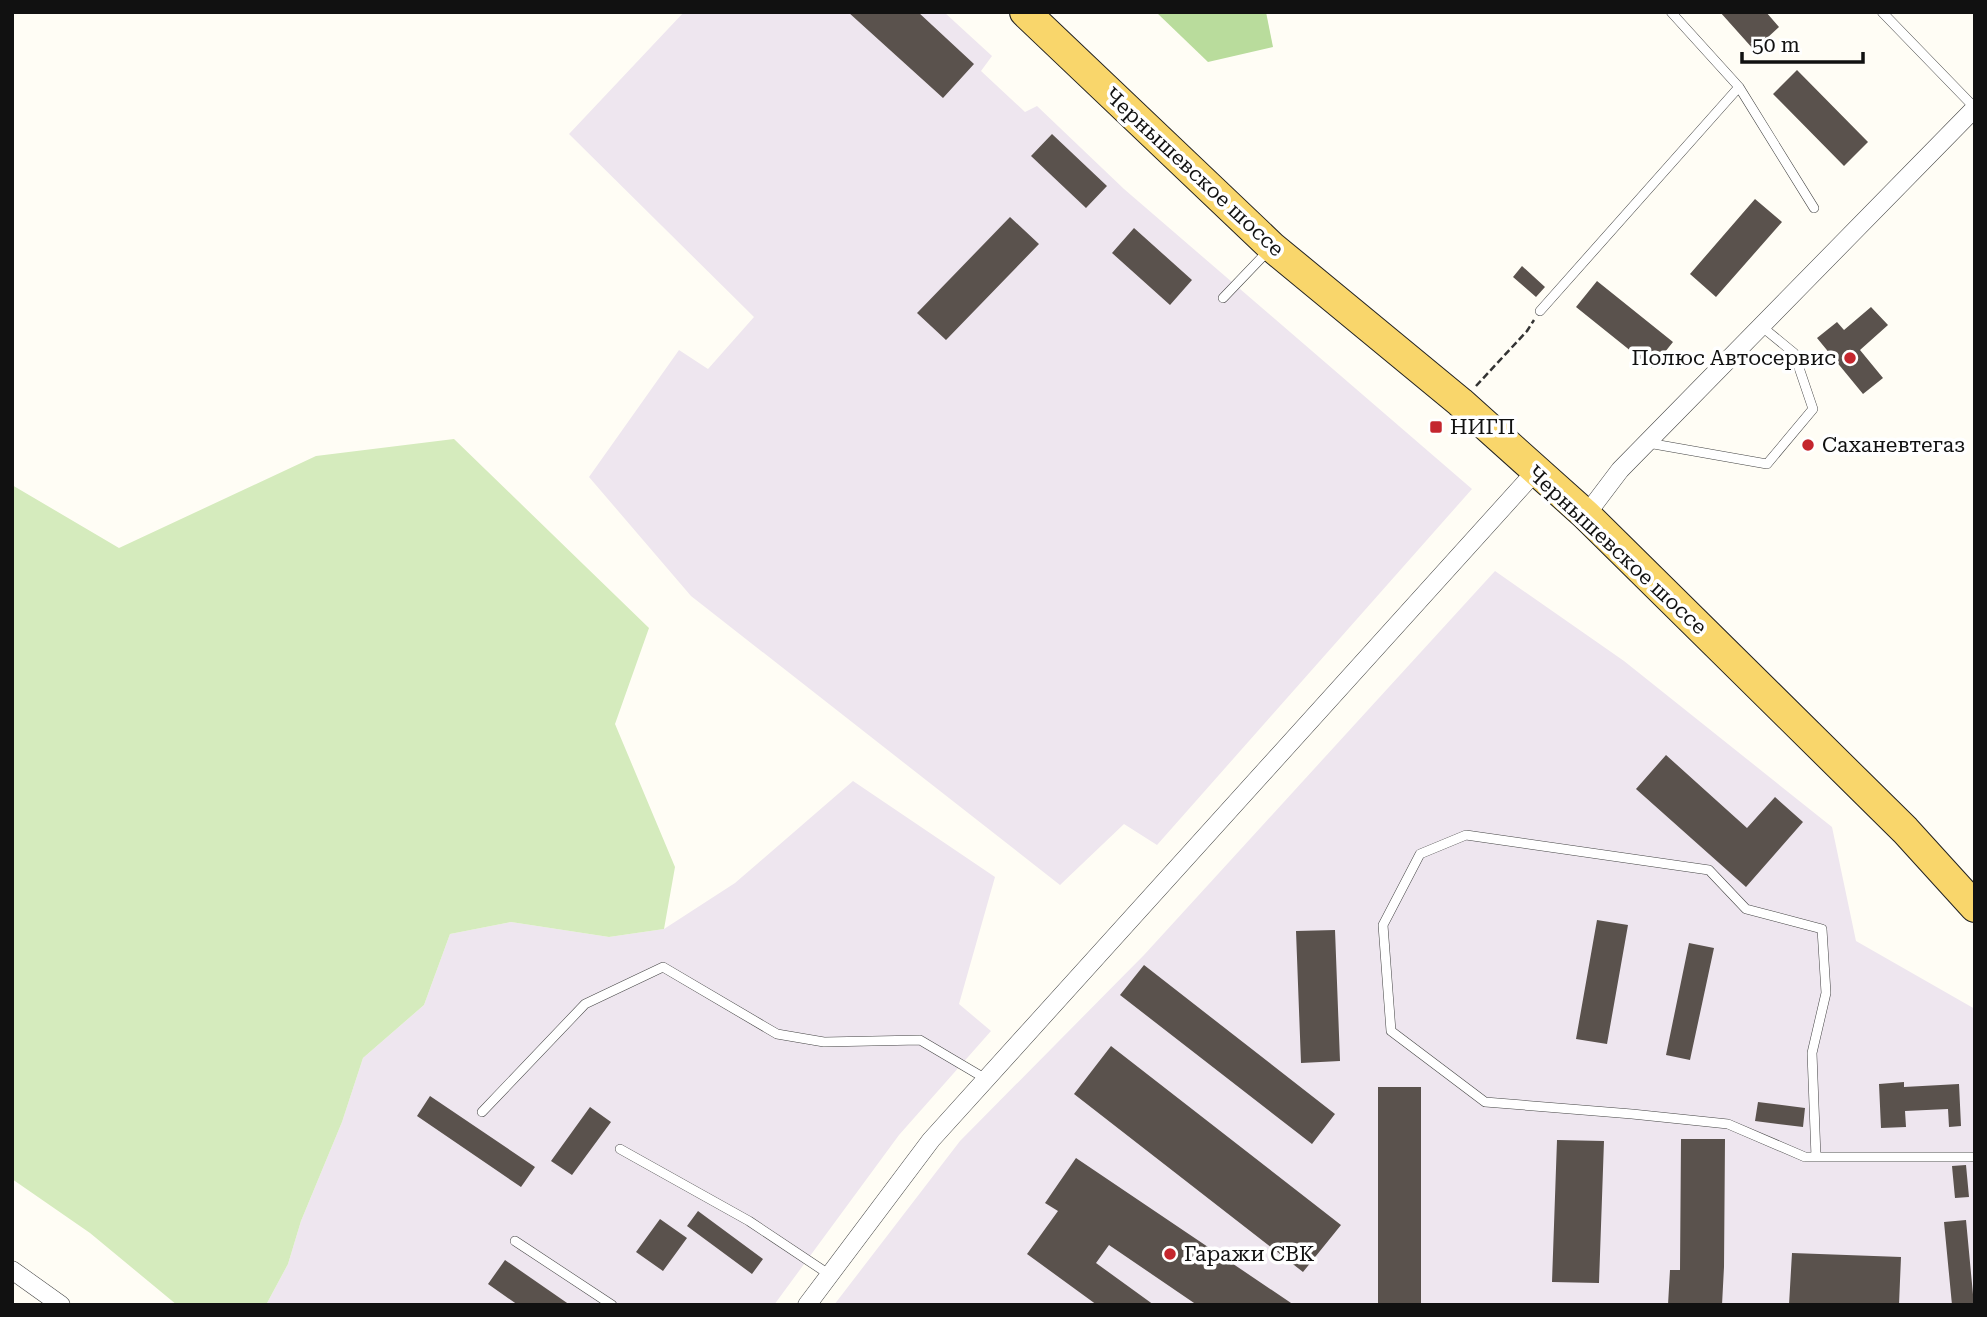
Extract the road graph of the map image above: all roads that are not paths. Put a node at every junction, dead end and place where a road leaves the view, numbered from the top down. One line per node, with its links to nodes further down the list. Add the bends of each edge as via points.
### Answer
1 (1025, 12): 7 (main road, Чернышевское шоссе)
2 (1671, 12): 4 (lane)
3 (1882, 12): 5 (lane)
4 (1739, 87): 6 (lane); 9 (lane)
5 (1975, 108): 10 (street)
6 (1814, 208)
7 (1272, 247): 8 (lane); 12 (main road, Чернышевское шоссе, via 1460,402)
8 (1223, 298)
9 (1540, 311)
10 (1761, 326): 11 (street); 11 (lane, via 1794,353 1813,409 1767,464)
11 (1646, 443): 13 (street)
12 (1535, 472): 13 (main road, Чернышевское шоссе); 15 (street)
13 (1586, 515): 14 (main road, Чернышевское шоссе, via 1905,830)
14 (1975, 907)
15 (986, 1079): 16 (lane, via 920,1040 824,1042 777,1034 663,967 585,1004); 22 (street, via 931,1140)
16 (482, 1112)
17 (620, 1149): 22 (lane, via 749,1221)
18 (1816, 1157): 18 (lane, via 1805,1157 1728,1124 1485,1102 1391,1031 1383,925 1420,854 1466,835 1709,870 1746,909 1822,929 1826,993 1812,1054); 19 (lane)
19 (1975, 1157)
20 (515, 1241): 24 (lane)
21 (12, 1270): 23 (street)
22 (830, 1275): 25 (street)
23 (61, 1305)
24 (612, 1305)
25 (807, 1305)

